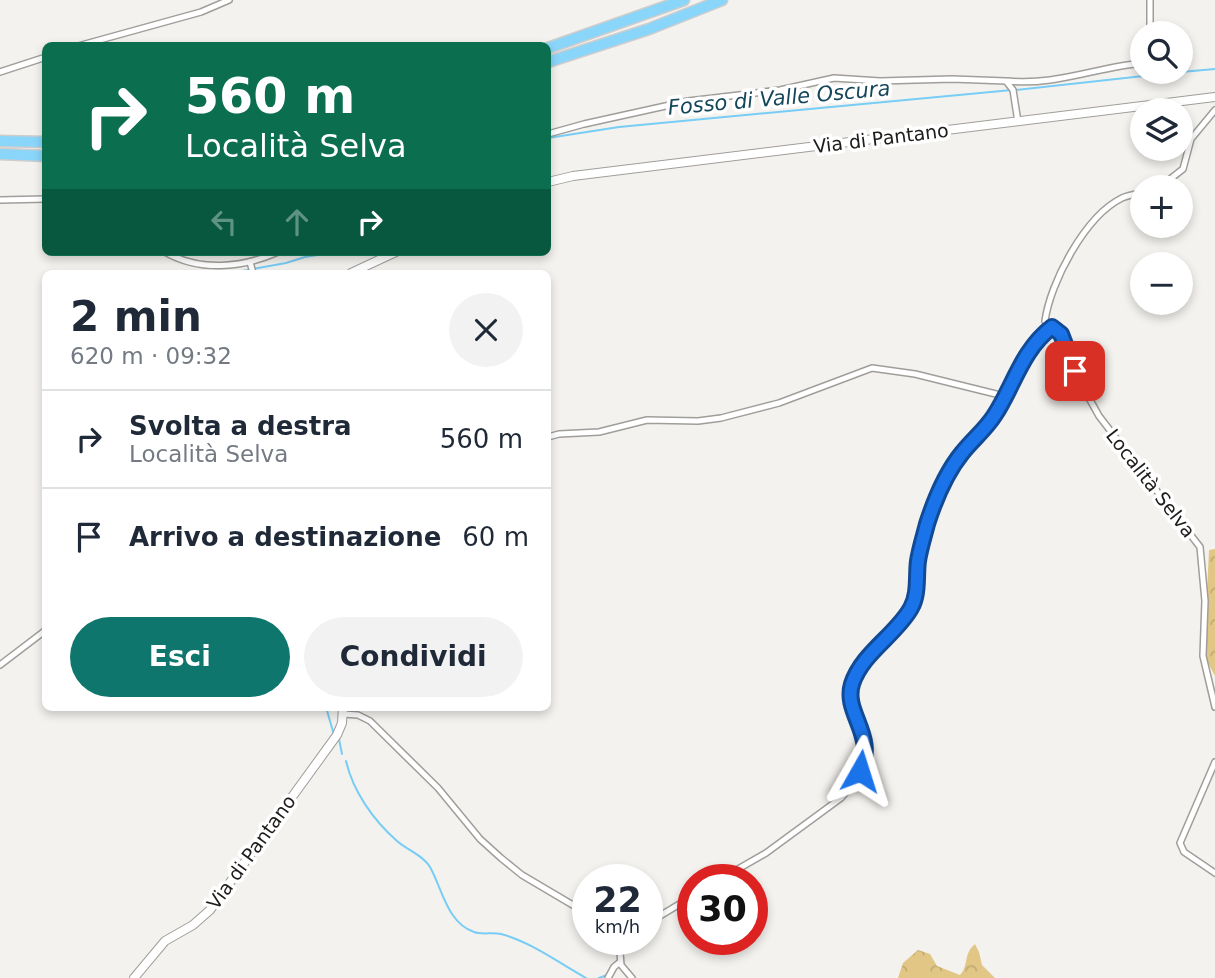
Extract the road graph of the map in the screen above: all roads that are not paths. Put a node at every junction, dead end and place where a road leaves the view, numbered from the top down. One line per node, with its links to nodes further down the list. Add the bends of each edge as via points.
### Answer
1 (229, 0): 6 (street)
2 (684, 0): 7 (highway)
3 (722, 0): 9 (highway)
4 (1150, 0): 5 (street)
5 (1150, 21)
6 (92, 42)
7 (551, 47)
8 (42, 58): 11 (street)
9 (551, 61)
10 (1130, 64): 12 (street, via 1050,81)
11 (0, 72)
12 (1006, 81): 15 (street, via 1013,90); 16 (street, via 834,78 688,101)
13 (1215, 97): 15 (street, Via di Pantano)
14 (1215, 110): 21 (street, via 1191,139 1182,170)
15 (1018, 122): 22 (street, Via di Pantano)
16 (551, 133)
17 (0, 141): 18 (highway)
18 (42, 142)
19 (0, 154): 20 (highway)
20 (42, 156)
21 (1176, 175)
22 (551, 181)
23 (1130, 195): 32 (street, Località Selva, via 1112,205 1062,269 1045,319)
24 (42, 199): 25 (street)
25 (0, 200)
26 (173, 256): 29 (street, via 204,265)
27 (267, 256): 29 (street)
28 (387, 256): 31 (street)
29 (250, 262): 30 (street)
30 (253, 270)
31 (357, 270)
32 (1052, 327): 33 (street, via 1028,351); 37 (street, Località Selva, via 1061,334 1099,416 1200,547 1205,601 1203,656)
33 (1004, 396): 34 (street, via 915,373 875,368 729,416 644,421); 40 (street, via 941,489 920,551 913,606 853,681 851,697 866,753 853,784 841,798)
34 (551, 436)
35 (42, 633): 36 (street)
36 (0, 664)
37 (1215, 707)
38 (343, 711): 42 (street, via 370,721 506,862); 45 (street, Via di Pantano, via 334,740 210,910 165,941)
39 (1215, 762): 41 (street, via 1180,843 1184,852)
40 (747, 864)
41 (1215, 873)
42 (572, 905)
43 (620, 955): 44 (street)
44 (620, 962): 46 (street); 47 (street)
45 (134, 978)
46 (608, 978)
47 (632, 978)

